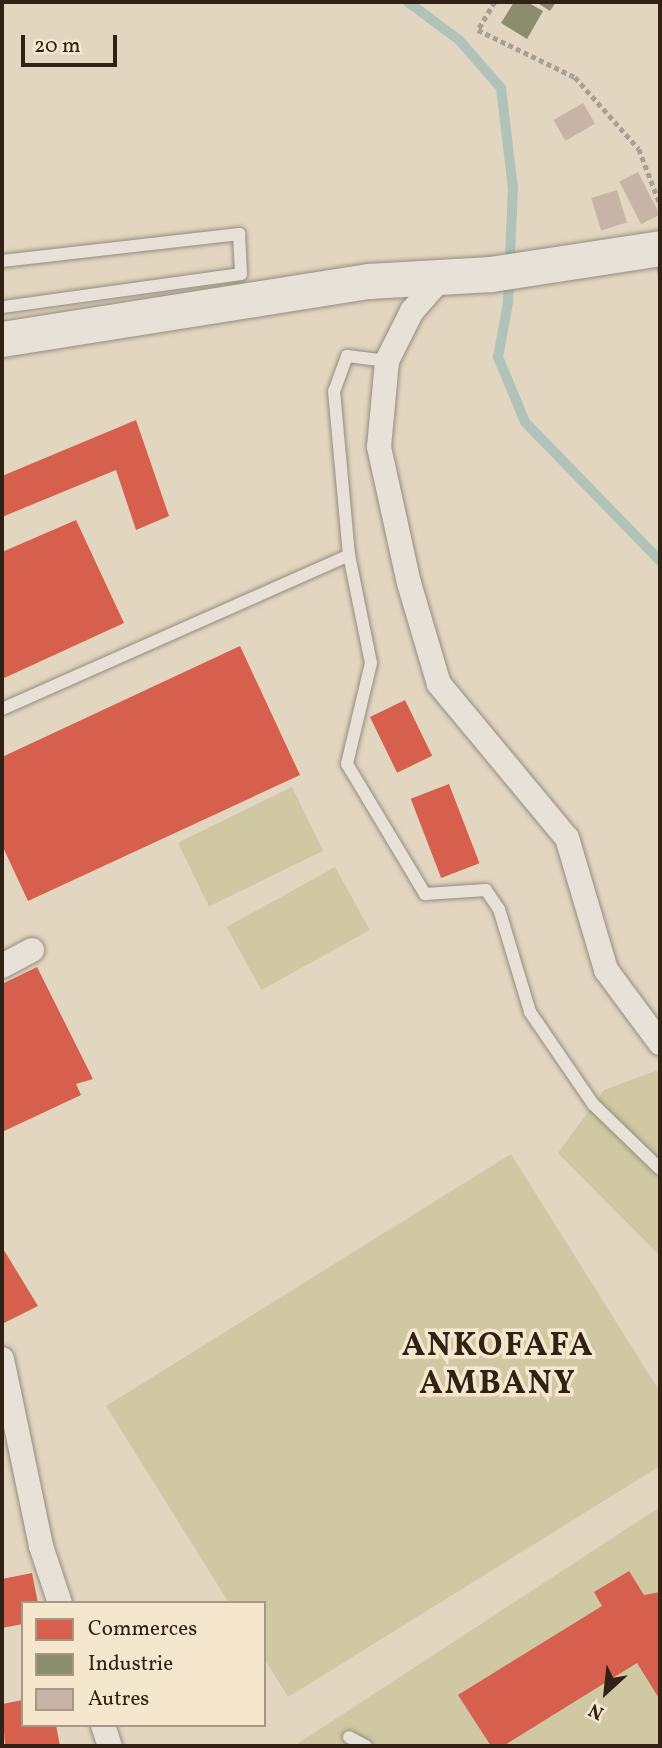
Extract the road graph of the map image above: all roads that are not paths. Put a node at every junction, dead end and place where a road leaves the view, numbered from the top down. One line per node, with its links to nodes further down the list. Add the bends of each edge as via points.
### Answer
1 (660, 248): 3 (street, via 491,274)
2 (2, 261): 4 (lane, via 239,234 241,274)
3 (443, 276): 5 (street, via 369,281); 6 (street, via 412,310)
4 (2, 307)
5 (2, 339)
6 (387, 360): 7 (lane, via 347,356 334,391); 11 (street, via 379,447 409,583 439,684 567,838 606,970)
7 (349, 555): 8 (lane); 12 (lane, via 371,663 347,764 425,894 486,890 499,909 530,1012 593,1104)
8 (2, 709)
9 (32, 950): 10 (street)
10 (2, 967)
11 (660, 1043)
12 (660, 1169)
13 (2, 1359): 14 (street, via 41,1546)
14 (59, 1601)
15 (104, 1727): 17 (street)
16 (349, 1737): 18 (lane)
17 (110, 1746)
18 (366, 1746)

